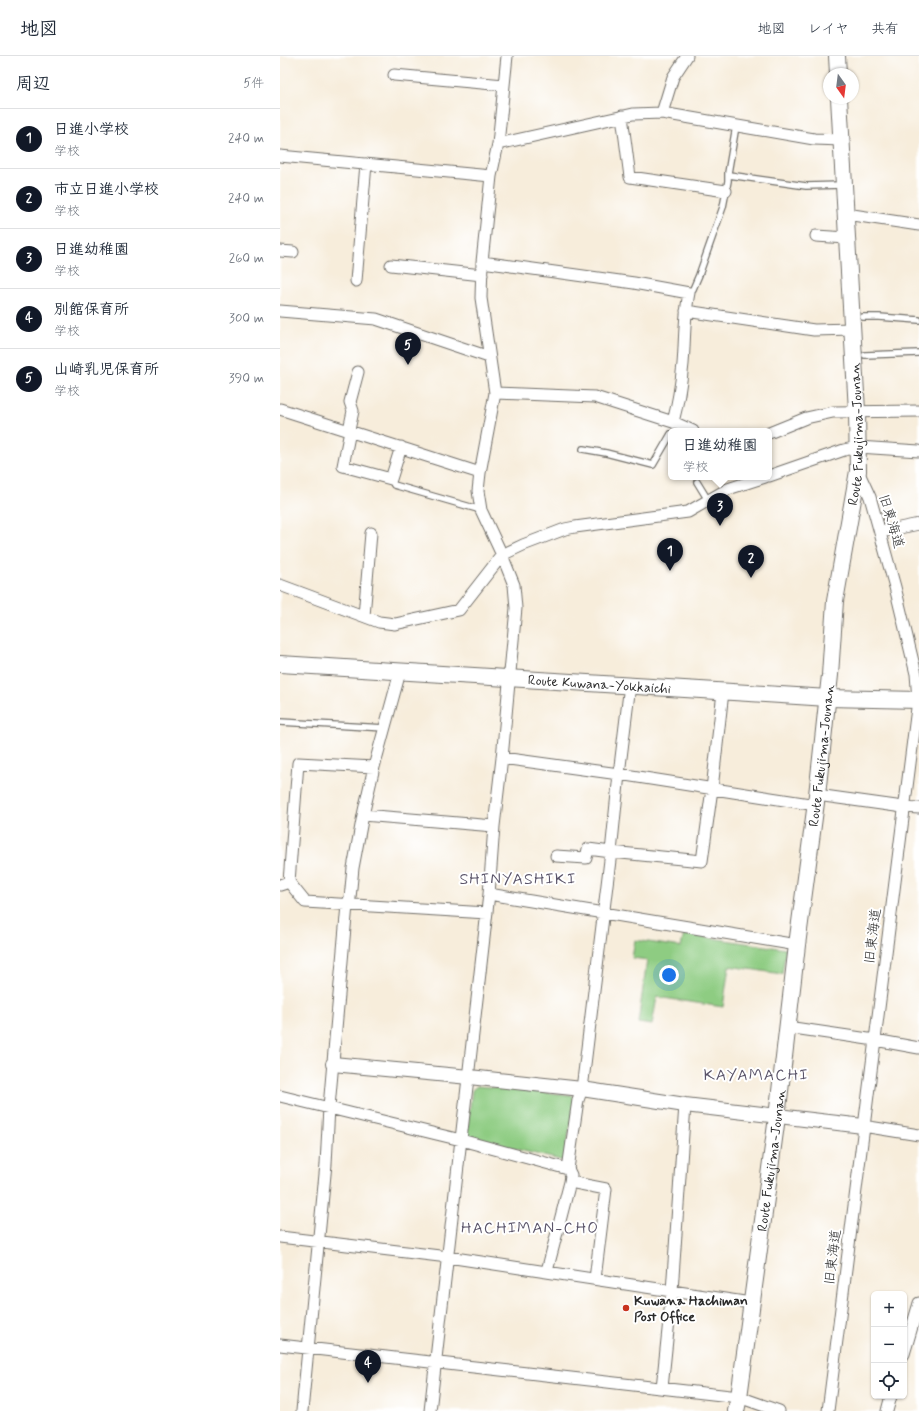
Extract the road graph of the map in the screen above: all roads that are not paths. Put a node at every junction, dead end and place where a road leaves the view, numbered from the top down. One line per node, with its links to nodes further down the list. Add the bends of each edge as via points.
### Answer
1 (507, 56): 6 (street)
2 (687, 56): 8 (street, via 673,77)
3 (837, 56): 4 (main road)
4 (838, 68)
5 (394, 74): 6 (street)
6 (504, 85): 12 (street)
7 (839, 104): 11 (main road, Route Fukujima-Jounan)
8 (662, 113): 9 (street); 10 (street)
9 (622, 116): 12 (street); 18 (street, via 630,177)
10 (736, 126): 11 (street, via 814,139); 15 (lane)
11 (842, 140): 17 (main road, Route Fukujima-Jounan)
12 (498, 144): 16 (street)
13 (280, 156): 14 (street)
14 (366, 164): 16 (street); 28 (street)
15 (729, 175): 17 (lane, via 806,186); 18 (lane)
16 (491, 176): 25 (street)
17 (844, 185): 19 (main road, Route Fukujima-Jounan)
18 (726, 191): 29 (lane, via 715,230 696,282)
19 (846, 214): 20 (street); 22 (main road, Route Fukujima-Jounan)
20 (919, 225)
21 (816, 236): 22 (street)
22 (847, 238): 33 (main road, Route Fukujima-Jounan)
23 (280, 251): 24 (street)
24 (293, 252)
25 (482, 262): 27 (street); 29 (street)
26 (391, 265): 27 (street)
27 (482, 275): 36 (street, via 481,298)
28 (356, 281)
29 (689, 293): 30 (street)
30 (686, 310): 33 (street, via 814,330); 42 (street, via 682,377)
31 (280, 311): 36 (street, via 376,319)
32 (919, 320): 33 (lane)
33 (858, 323): 40 (main road, Route Fukujima-Jounan)
34 (919, 353): 35 (lane)
35 (865, 355)
36 (489, 357): 38 (street)
37 (358, 372): 43 (street, via 350,402 354,411)
38 (495, 393): 42 (street, via 596,397); 51 (street)
39 (280, 409): 43 (street)
40 (857, 411): 41 (street); 44 (street, via 812,416); 47 (main road, Route Fukujima-Jounan)
41 (919, 411)
42 (674, 426)
43 (350, 431): 46 (street); 53 (street, via 343,466)
44 (772, 432)
45 (668, 439): 48 (lane, via 653,466)
46 (401, 447): 51 (street); 53 (street)
47 (858, 447): 49 (street); 50 (main road, Route Fukujima-Jounan); 52 (street)
48 (583, 449)
49 (919, 451)
50 (858, 471): 59 (street, 旧東海道, via 870,497); 69 (main road, Route Fukujima-Jounan, via 835,601)
51 (480, 472): 57 (street, via 478,491)
52 (772, 475)
53 (391, 479): 57 (lane, via 394,485)
54 (756, 480): 56 (street, via 728,489)
55 (697, 482): 56 (lane)
56 (708, 500): 61 (street, via 688,512 565,529)
57 (481, 510): 61 (street)
58 (919, 524): 59 (street)
59 (880, 532): 70 (street, 旧東海道, via 916,674)
60 (371, 534): 63 (street)
61 (502, 555): 63 (street, via 459,610 395,624 379,622); 66 (street, via 516,597)
62 (280, 585): 63 (street)
63 (364, 616)
64 (280, 664): 65 (main road, Route Kuwana-Yokkaichi)
65 (400, 672): 66 (main road, Route Kuwana-Yokkaichi); 72 (street)
66 (509, 678): 67 (main road, Route Kuwana-Yokkaichi); 73 (street)
67 (630, 685): 68 (main road, Route Kuwana-Yokkaichi); 76 (street)
68 (723, 692): 69 (main road, Route Kuwana-Yokkaichi); 77 (street)
69 (828, 698): 70 (main road, Route Kuwana-Yokkaichi); 78 (main road, Route Fukujima-Jounan)
70 (918, 700): 74 (street, 旧東海道)
71 (280, 722): 72 (lane)
72 (385, 728): 75 (street)
73 (502, 758): 76 (street); 82 (street)
74 (914, 766): 79 (street, 旧東海道)
75 (374, 767): 81 (street); 85 (street, via 298,763)
76 (619, 774): 77 (street); 83 (street)
77 (712, 789): 78 (street); 83 (street, via 702,861)
78 (817, 800): 79 (street); 90 (main road, Route Fukujima-Jounan)
79 (904, 807): 80 (street); 92 (street, 旧東海道)
80 (919, 808)
81 (363, 816): 82 (street); 87 (street)
82 (494, 826): 86 (street)
83 (611, 852): 84 (street, via 588,849 586,858); 88 (street)
84 (556, 856)
85 (285, 884): 87 (street, via 305,902)
86 (490, 894): 88 (street); 89 (street)
87 (347, 905): 89 (street); 94 (street)
88 (603, 912): 90 (street); 96 (street)
89 (487, 913): 95 (street)
90 (797, 944): 91 (main road, Route Fukujima-Jounan)
91 (787, 1027): 92 (street); 100 (main road, Route Fukujima-Jounan)
92 (875, 1040): 93 (street); 101 (street, 旧東海道)
93 (919, 1048)
94 (333, 1064): 95 (street); 99 (street)
95 (469, 1077): 96 (street); 103 (street)
96 (582, 1089): 98 (street); 104 (street, via 578,1100)
97 (280, 1096): 99 (street)
98 (685, 1105): 100 (street); 111 (street)
99 (329, 1107): 103 (street); 107 (street)
100 (777, 1116): 101 (street); 112 (main road, Route Fukujima-Jounan)
101 (863, 1126): 102 (street); 124 (street, 旧東海道)
102 (919, 1135)
103 (461, 1140): 104 (street); 108 (street)
104 (568, 1169): 105 (street, via 572,1175)
105 (570, 1182): 109 (street); 110 (street, via 606,1189)
106 (280, 1237): 107 (street)
107 (318, 1242): 108 (street); 116 (street)
108 (448, 1257): 109 (street); 117 (street)
109 (547, 1272): 110 (street)
110 (595, 1279): 111 (street)
111 (672, 1291): 112 (street); 118 (street)
112 (752, 1302): 120 (main road, Route Fukujima-Jounan)
113 (919, 1303): 114 (street)
114 (907, 1344)
115 (280, 1345): 116 (street)
116 (308, 1348): 117 (street); 121 (street)
117 (435, 1362): 118 (street); 122 (street)
118 (662, 1388): 120 (street)
119 (890, 1399): 125 (street)
120 (737, 1404): 123 (street)
121 (302, 1411)
122 (430, 1411)
123 (779, 1411)
124 (828, 1411)
125 (887, 1411)

